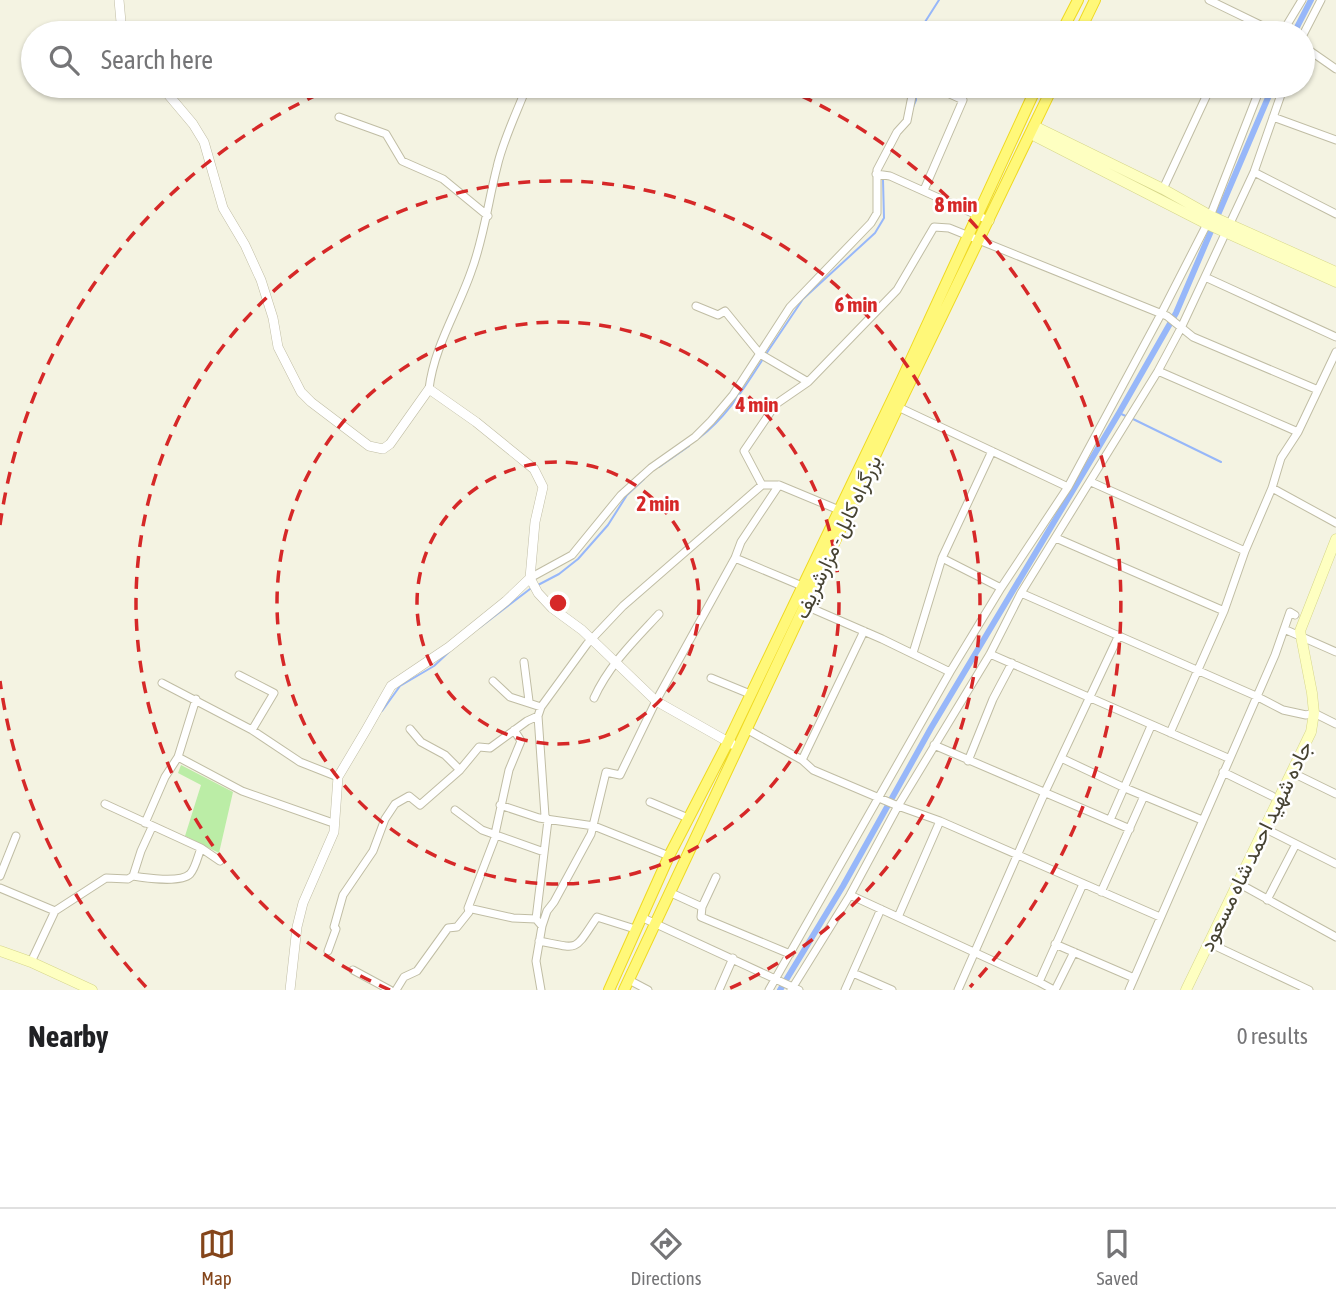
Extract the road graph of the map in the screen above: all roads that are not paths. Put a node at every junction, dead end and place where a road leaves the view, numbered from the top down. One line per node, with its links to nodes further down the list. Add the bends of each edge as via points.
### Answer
1 (119, 0): 7 (street)
2 (1078, 0): 8 (highway)
3 (1094, 0): 9 (highway)
4 (1209, 0): 10 (street)
5 (1302, 0): 11 (street)
6 (1321, 0): 12 (street)
7 (121, 21)
8 (1067, 21)
9 (1084, 21)
10 (1254, 21)
11 (1287, 21)
12 (1310, 21)
13 (1315, 54): 14 (street)
14 (1336, 69)
15 (171, 98): 50 (street, via 204,142 223,208 261,280 278,347 301,392 369,446 383,449)
16 (522, 98): 33 (street, via 497,165)
17 (912, 98): 29 (street, via 907,121)
18 (959, 98): 31 (street, via 963,100)
19 (1032, 98): 34 (highway, بزرگراه کابل - مزارشریف)
20 (1047, 98): 26 (highway, بزرگراه کابل - مزارشریف)
21 (1206, 98): 30 (street)
22 (1256, 98): 35 (street)
23 (1280, 98): 25 (street)
24 (339, 117): 33 (street, via 386,134 402,161 443,179)
25 (1273, 117): 27 (street); 28 (street)
26 (1032, 130): 30 (main road); 34 (highway, بزرگراه کابل - مزارشریف); 35 (main road)
27 (1336, 140)
28 (1254, 172): 32 (street); 36 (street)
29 (876, 174): 31 (street); 47 (street, via 877,213 871,223 790,307)
30 (1164, 189): 35 (main road)
31 (924, 190): 34 (street)
32 (1336, 214)
33 (488, 216): 50 (street, via 472,272 431,370)
34 (984, 218): 37 (highway, بزرگراه کابل - مزارشریف); 38 (highway, بزرگراه کابل - مزارشریف)
35 (1210, 220): 36 (main road); 43 (street)
36 (1228, 228): 39 (main road); 40 (street); 41 (main road)
37 (969, 235): 38 (street); 49 (street, via 934,227 897,290); 60 (highway, بزرگراه کابل - مزارشریف)
38 (980, 242): 43 (street); 52 (highway, بزرگراه کابل - مزارشریف)
39 (1336, 272)
40 (1205, 277): 44 (street); 45 (street)
41 (1336, 282)
42 (696, 306): 47 (street, via 718,315 726,311)
43 (1164, 315): 44 (street); 58 (street)
44 (1180, 326): 48 (street); 51 (street, via 1193,337)
45 (1336, 337)
46 (1336, 352): 51 (street)
47 (763, 355): 49 (street); 67 (street, via 695,437 621,495 572,555)
48 (1158, 371): 53 (street); 55 (street)
49 (808, 382): 56 (street, via 776,404 744,451)
50 (429, 389): 67 (street, via 486,430 540,478 543,487 533,534)
51 (1318, 390): 53 (street)
52 (898, 407): 54 (street); 71 (highway, بزرگراه کابل - مزارشریف)
53 (1298, 432): 59 (street, via 1281,458)
54 (992, 450): 58 (street); 66 (street)
55 (1091, 482): 62 (street); 64 (street)
56 (762, 485): 57 (street); 79 (street, via 623,606)
57 (779, 485): 60 (street); 65 (street)
58 (1068, 487): 69 (street)
59 (1272, 488): 61 (street); 64 (street)
60 (839, 510): 68 (highway, بزرگراه کابل - مزارشریف)
61 (1336, 523)
62 (1056, 538): 70 (street); 72 (street)
63 (1336, 539): 78 (main road, جاده شهيد احمد شاه مسعود, via 1301,625)
64 (1245, 551): 72 (street)
65 (735, 558): 68 (street); 98 (street)
66 (942, 558): 69 (street); 81 (street)
67 (532, 581): 79 (street, via 538,593); 120 (street, via 391,686)
68 (802, 586): 92 (highway, بزرگراه کابل - مزارشریف)
69 (1001, 588): 87 (street)
70 (1021, 593): 77 (street); 82 (street)
71 (806, 606): 76 (street); 107 (highway, بزرگراه کابل - مزارشریف)
72 (1224, 611): 86 (street)
73 (659, 614): 83 (street)
74 (1295, 615): 75 (street, via 1290,612)
75 (1284, 629): 78 (street); 93 (street)
76 (863, 631): 81 (street); 115 (street)
77 (1119, 635): 86 (street); 95 (street)
78 (1301, 638): 80 (street); 100 (main road, جاده شهيد احمد شاه مسعود)
79 (591, 640): 83 (street); 99 (street)
80 (1336, 652)
81 (913, 653): 87 (street)
82 (990, 654): 85 (street); 110 (street)
83 (615, 662): 94 (street); 98 (street)
84 (524, 663): 97 (street)
85 (1012, 663): 95 (street); 116 (street)
86 (1198, 671): 93 (street); 108 (street)
87 (950, 672): 127 (street)
88 (239, 676): 105 (street, via 274,694)
89 (711, 678): 92 (street)
90 (493, 681): 97 (street, via 510,697)
91 (162, 682): 96 (street)
92 (750, 694): 109 (highway, بزرگراه کابل - مزارشریف)
93 (1256, 696): 100 (street, via 1283,710); 114 (street)
94 (594, 698)
95 (1089, 698): 103 (street); 113 (street)
96 (196, 699): 105 (street); 112 (street)
97 (529, 701): 99 (street)
98 (656, 701): 109 (street); 138 (street, via 620,775 606,772)
99 (541, 706): 101 (street)
100 (1314, 713): 102 (street); 119 (main road, جاده شهيد احمد شاه مسعود, via 1309,739)
101 (538, 716): 106 (street); 132 (street)
102 (1336, 724)
103 (1151, 726): 108 (street); 121 (street)
104 (410, 729): 117 (street)
105 (252, 730): 120 (street, via 300,762)
106 (514, 730): 117 (street, via 490,748 479,747); 129 (street, via 521,741)
107 (748, 730): 111 (highway, بزرگراه کابل - مزارشریف); 115 (street)
108 (1170, 733): 114 (street)
109 (728, 742): 111 (street); 131 (highway, بزرگراه کابل - مزارشریف)
110 (934, 745): 116 (street); 127 (street)
111 (740, 749): 156 (highway, بزرگراه کابل - مزارشریف)
112 (178, 757): 136 (street, via 254,797); 137 (street, via 165,777)
113 (1062, 758): 121 (street); 122 (street)
114 (1228, 758): 118 (street)
115 (802, 760): 127 (street, via 813,770)
116 (968, 761): 122 (street)
117 (460, 770): 176 (street, via 419,805 410,796 395,804 373,851 343,895)
118 (1223, 772): 125 (street); 134 (street)
119 (1293, 773): 123 (street); 139 (main road, جاده شهيد احمد شاه مسعود)
120 (338, 777): 136 (street)
121 (1125, 788): 124 (street); 133 (street)
122 (1045, 792): 133 (street); 146 (street)
123 (1336, 794)
124 (1144, 796): 134 (street); 140 (street)
125 (1272, 796)
126 (650, 802): 131 (street)
127 (889, 802): 135 (street); 158 (street); 179 (street)
128 (105, 804): 137 (street)
129 (500, 806): 132 (street); 141 (street)
130 (455, 810): 141 (street, via 482,830)
131 (688, 818): 147 (highway, بزرگراه کابل - مزارشریف)
132 (548, 820): 138 (street); 145 (street)
133 (1110, 820): 140 (street)
134 (1202, 820): 166 (street)
135 (940, 821): 146 (street); 165 (street)
136 (333, 823): 189 (street, via 334,832 303,904)
137 (148, 825): 144 (street); 151 (street)
138 (594, 826): 147 (street); 169 (street)
139 (1264, 828): 143 (street); 153 (main road, جاده شهيد احمد شاه مسعود)
140 (1130, 829): 157 (street)
141 (496, 834): 145 (street); 161 (street)
142 (16, 836): 150 (street)
143 (1296, 844): 149 (street); 159 (street)
144 (201, 848): 148 (street); 151 (street, via 191,873 184,877)
145 (544, 852): 167 (street)
146 (1018, 855): 154 (street); 177 (street)
147 (669, 856): 164 (highway, بزرگراه کابل - مزارشریف)
148 (220, 861)
149 (1336, 864)
150 (0, 876)
151 (133, 876): 163 (street, via 106,878)
152 (716, 877): 160 (street)
153 (1238, 883): 159 (street); 173 (main road, جاده شهيد احمد شاه مسعود)
154 (1083, 884): 157 (street); 174 (street)
155 (0, 888): 163 (street)
156 (669, 892): 160 (street); 168 (highway, بزرگراه کابل - مزارشریف)
157 (1101, 892): 166 (street)
158 (850, 895): 162 (street); 187 (street)
159 (1267, 900): 171 (street)
160 (702, 907): 179 (street, via 703,918)
161 (468, 908): 167 (street); 191 (street, via 457,927 448,928 417,971 404,977)
162 (881, 909): 165 (street); 183 (street)
163 (55, 911): 181 (street)
164 (641, 917): 168 (street); 170 (highway, بزرگراه کابل - مزارشریف)
165 (898, 917): 177 (street)
166 (1160, 917): 184 (street)
167 (536, 919): 169 (street)
168 (655, 923): 180 (street); 186 (highway, بزرگراه کابل - مزارشریف)
169 (542, 926): 172 (street)
170 (635, 929): 172 (street, via 597,917 572,948); 193 (highway, بزرگراه کابل - مزارشریف)
171 (1336, 937)
172 (539, 941): 192 (street, via 536,961)
173 (1209, 943): 202 (main road, جاده شهيد احمد شاه مسعود); 203 (street)
174 (1055, 944): 178 (street); 185 (street)
175 (0, 951): 181 (main road)
176 (328, 951)
177 (975, 952): 185 (street); 199 (street)
178 (1074, 953): 184 (street); 200 (street)
179 (790, 954): 187 (street)
180 (733, 958): 187 (street); 195 (street)
181 (31, 962): 188 (main road)
182 (353, 970): 190 (street)
183 (852, 973): 197 (street); 198 (street)
184 (1134, 978): 201 (street)
185 (1040, 982): 200 (street)
186 (626, 985): 194 (street)
187 (788, 985): 196 (street)
188 (92, 990)
189 (290, 990)
190 (390, 990)
191 (396, 990)
192 (541, 990)
193 (609, 990)
194 (648, 990)
195 (719, 990)
196 (769, 990)
197 (845, 990)
198 (890, 990)
199 (958, 990)
200 (1055, 990)
201 (1129, 990)
202 (1186, 990)
203 (1309, 990)

